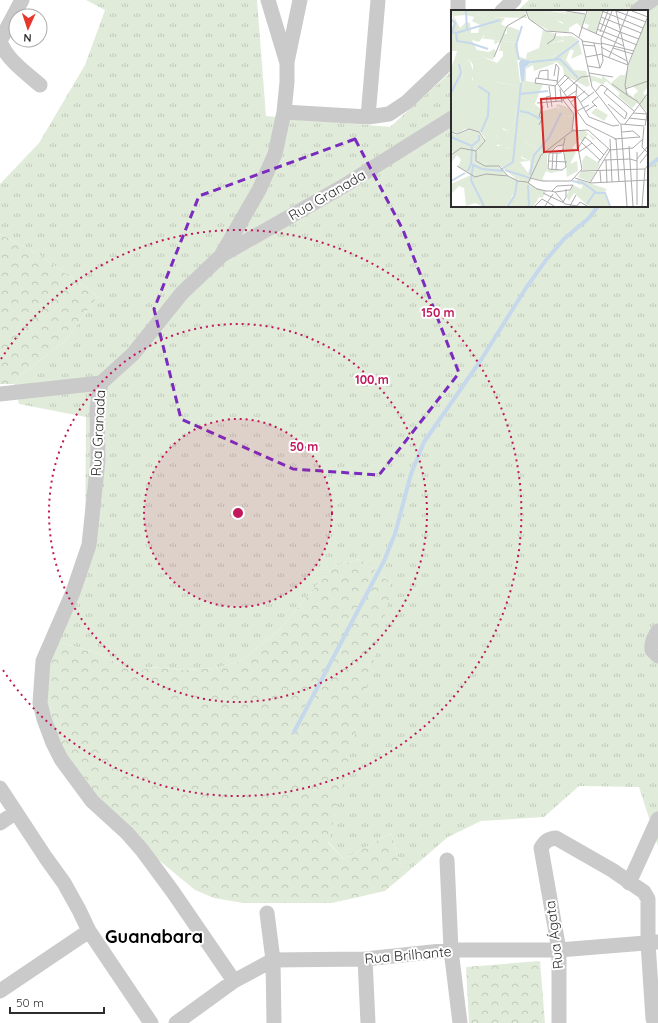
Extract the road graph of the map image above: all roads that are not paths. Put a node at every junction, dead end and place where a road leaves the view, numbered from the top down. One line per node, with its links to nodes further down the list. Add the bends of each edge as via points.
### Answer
1 (22, 0): 9 (street)
2 (268, 0): 11 (street)
3 (300, 0): 11 (street)
4 (378, 0): 14 (street)
5 (514, 0): 7 (street)
6 (652, 0): 8 (street)
7 (503, 10)
8 (638, 10)
9 (1, 47): 12 (street)
10 (451, 60): 14 (street, via 397,110 382,116)
11 (287, 63): 13 (street)
12 (40, 85)
13 (284, 112): 14 (street); 16 (street, via 275,154 259,190)
14 (368, 117)
15 (451, 119): 16 (street, Rua Granada, via 342,187)
16 (222, 254): 17 (street, Rua Granada, via 182,293 133,354)
17 (101, 383): 18 (street); 34 (street, Rua Granada, via 97,408 98,460 89,545 75,586 43,661 40,697 44,719 61,759 92,802 142,850)
18 (0, 394)
19 (658, 631): 20 (street, via 651,647)
20 (658, 656)
21 (0, 788): 22 (street)
22 (16, 812): 24 (street); 28 (street, via 64,883)
23 (658, 819): 26 (street)
24 (0, 823)
25 (447, 860): 30 (street)
26 (629, 883): 29 (street, via 644,892 648,899); 31 (street, Rua Ágata, via 612,870 556,838 545,842 541,848)
27 (267, 913): 33 (street)
28 (89, 931): 35 (street); 37 (street)
29 (653, 943): 31 (street, Rua Brilhante); 36 (street)
30 (452, 950): 31 (street, Rua Brilhante); 32 (street, Rua Brilhante); 41 (street)
31 (559, 950): 42 (street, Rua Ágata)
32 (365, 959): 33 (street, Rua Brilhante); 40 (street)
33 (273, 960): 34 (street, Rua Brilhante); 39 (street)
34 (234, 981): 38 (street, Rua Brilhante)
35 (0, 991)
36 (653, 1019)
37 (151, 1023)
38 (176, 1023)
39 (274, 1023)
40 (368, 1023)
41 (460, 1023)
42 (559, 1023)

